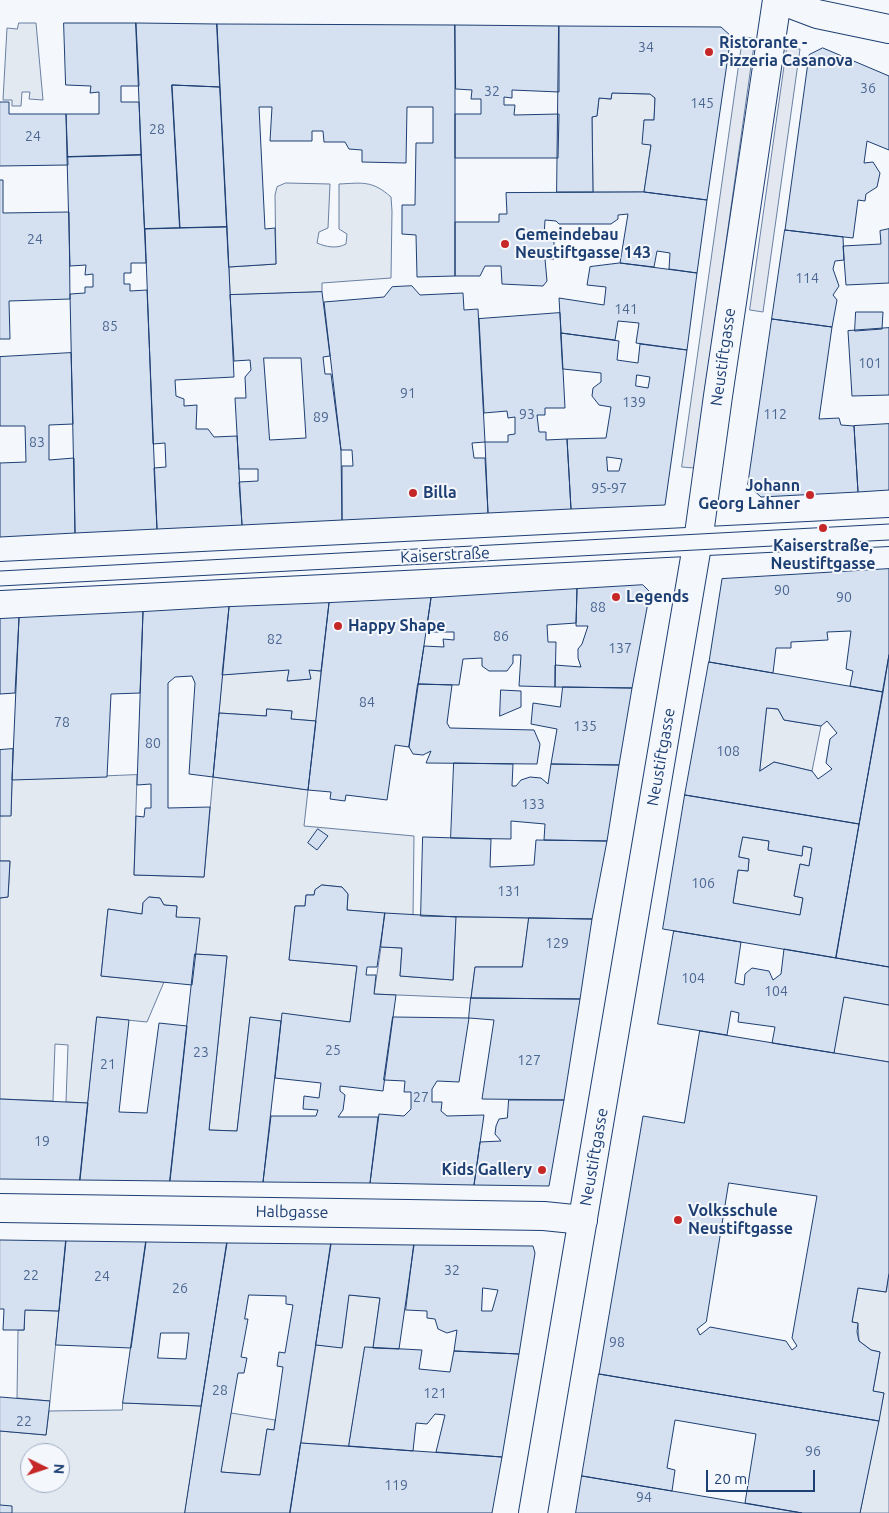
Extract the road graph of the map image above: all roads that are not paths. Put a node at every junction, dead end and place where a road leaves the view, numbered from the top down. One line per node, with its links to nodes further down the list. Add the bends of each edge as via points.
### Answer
1 (778, 0): 2 (street, via 817,14); 4 (street, Neustiftgasse)
2 (889, 28)
3 (889, 532): 4 (street, Kaiserstraße)
4 (697, 542): 5 (street, Kaiserstraße); 7 (street, Neustiftgasse)
5 (0, 576)
6 (0, 1208): 7 (street, Halbgasse, via 534,1215)
7 (583, 1220): 8 (street, Neustiftgasse)
8 (533, 1513)

